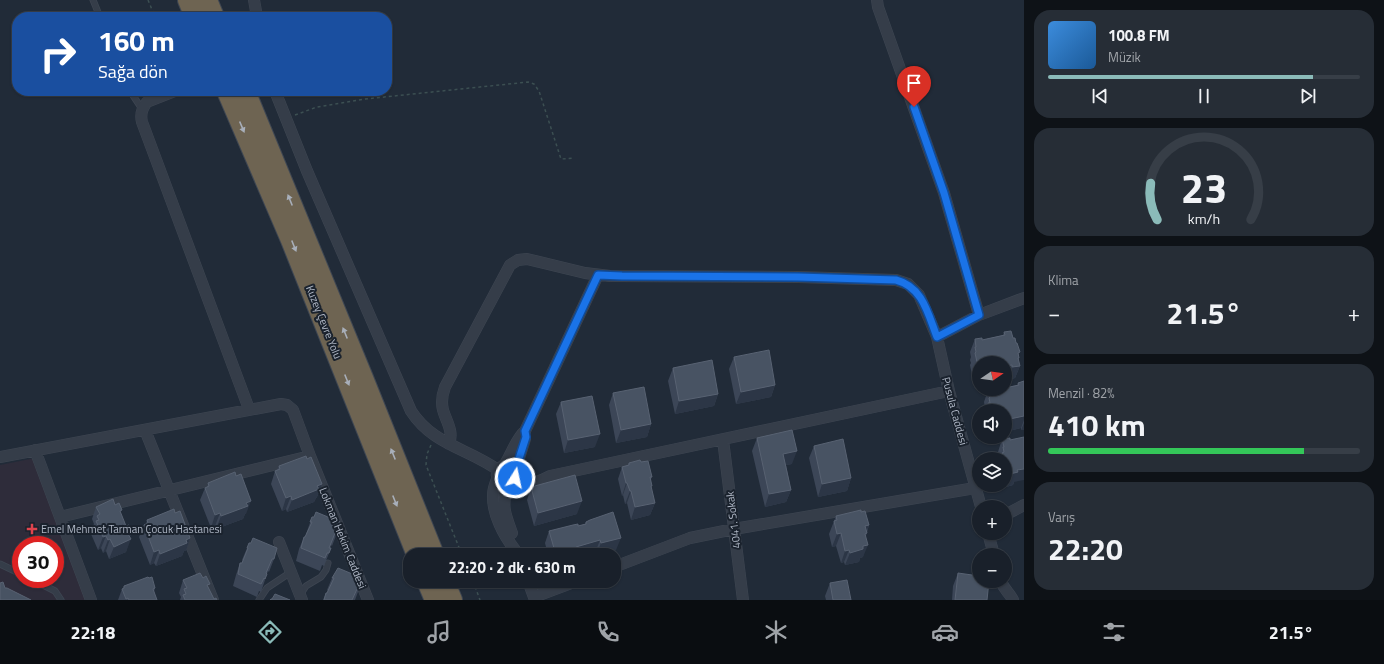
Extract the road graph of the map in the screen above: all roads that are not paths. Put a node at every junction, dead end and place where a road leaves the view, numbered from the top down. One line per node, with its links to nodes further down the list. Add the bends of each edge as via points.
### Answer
1 (93, 0): 6 (lane)
2 (188, 0): 7 (highway)
3 (207, 0): 8 (highway)
4 (254, 0): 9 (street)
5 (877, 0): 18 (street, via 944,193)
6 (98, 12)
7 (193, 12)
8 (212, 12)
9 (255, 12)
10 (133, 96): 15 (lane)
11 (162, 96): 15 (street, via 151,100)
12 (229, 96): 39 (highway, Kuzey Çevre Yolu, one-way to 39, via 292,240)
13 (247, 96): 40 (highway, Kuzey Çevre Yolu, one-way to 13)
14 (277, 96): 25 (street, via 407,404 420,423 434,436)
15 (142, 109): 21 (street, via 142,122)
16 (598, 275): 19 (street, Pusula Caddesi, via 896,280 908,284 919,295); 23 (street); 25 (street, Pusula Caddesi, via 527,259 518,260 510,265 445,387 442,401 451,434)
17 (1024, 298): 18 (street)
18 (979, 315): 19 (street)
19 (937, 337): 20 (street, Pusula Caddesi)
20 (949, 391): 24 (street); 30 (street, Pusula Caddesi)
21 (250, 409): 22 (street); 27 (street, Lokman Hekim Caddesi, via 278,404 290,407)
22 (145, 430): 26 (street); 33 (street)
23 (525, 431): 29 (street); 31 (street, via 526,437)
24 (723, 440): 31 (street, via 550,476 523,485 518,485); 37 (street, 4041. Sokak)
25 (449, 444): 29 (street)
26 (34, 450): 28 (street); 36 (street)
27 (310, 456): 33 (street); 61 (street, Lokman Hekim Caddesi)
28 (0, 457)
29 (500, 471): 31 (street, via 510,466); 31 (street, via 502,484); 41 (street, via 493,496 494,508)
30 (972, 477)
31 (513, 478): 42 (street, via 504,496 503,506)
32 (972, 489): 37 (street)
33 (169, 491): 36 (street); 59 (street)
34 (1024, 505): 35 (street)
35 (1012, 511)
36 (60, 517): 58 (street)
37 (734, 529): 45 (street, via 690,538); 64 (street, 4041. Sokak)
38 (279, 542): 47 (street)
39 (414, 548)
40 (431, 548)
41 (513, 548)
42 (515, 548)
43 (328, 563): 55 (lane, via 321,577 306,586)
44 (0, 564): 46 (lane)
45 (621, 564)
46 (12, 570)
47 (291, 572): 55 (street); 60 (lane, via 267,588)
48 (49, 588): 57 (lane, via 55,591)
49 (430, 588): 62 (highway)
50 (447, 588): 63 (highway)
51 (531, 588): 56 (street)
52 (561, 588): 56 (street)
53 (1002, 588): 65 (street)
54 (1004, 588): 66 (street)
55 (301, 598)
56 (535, 599)
57 (61, 600)
58 (91, 600)
59 (213, 600)
60 (259, 600)
61 (368, 600)
62 (435, 600)
63 (452, 600)
64 (743, 600)
65 (1001, 600)
66 (1013, 600)

